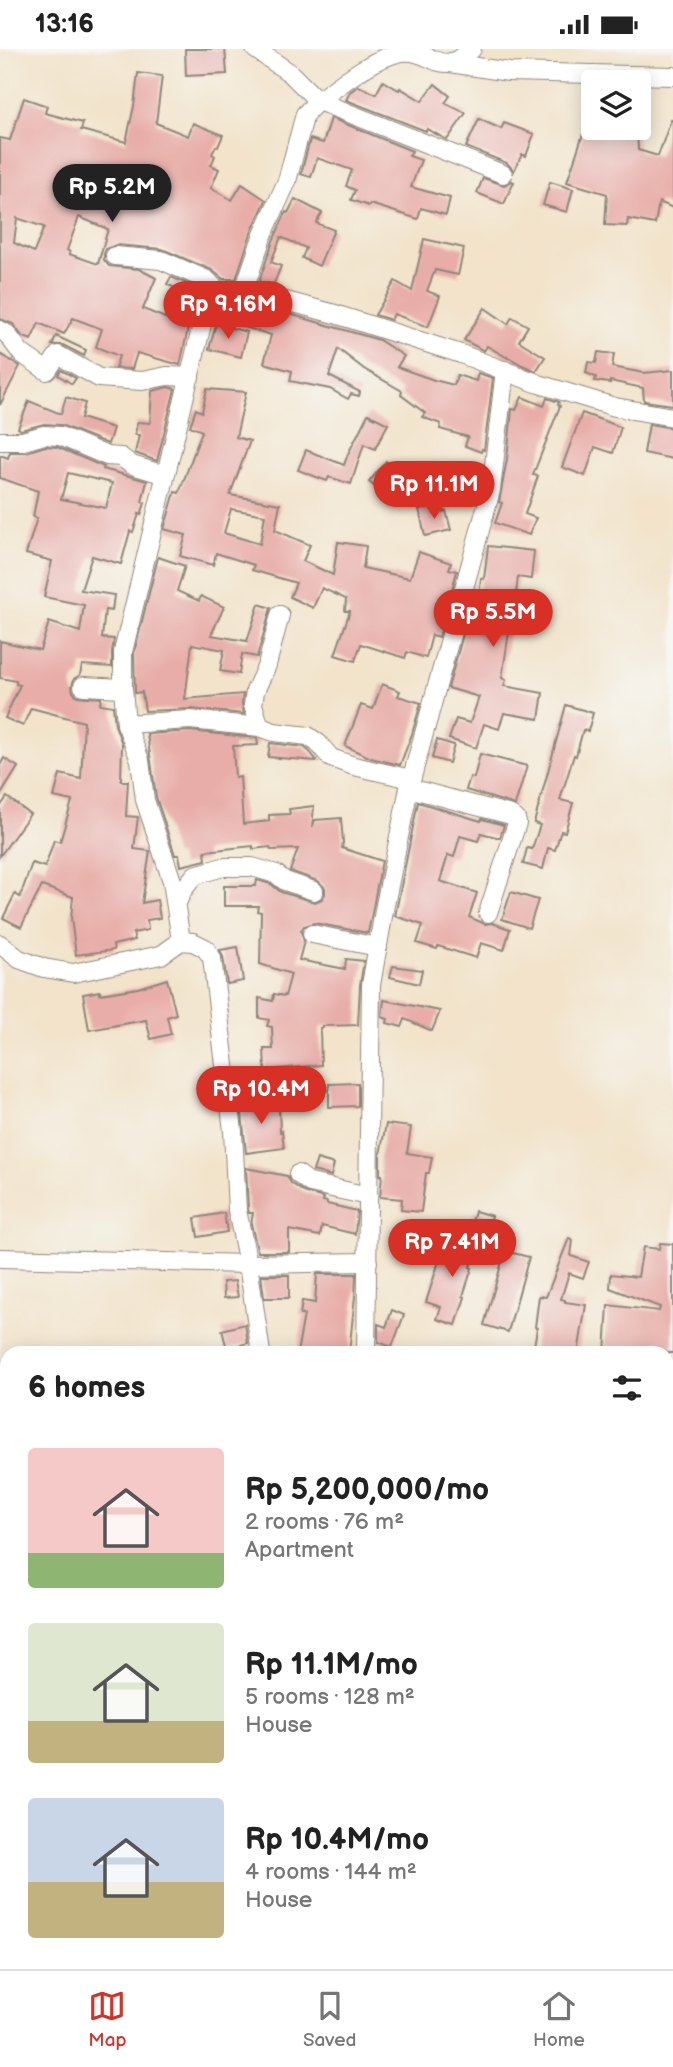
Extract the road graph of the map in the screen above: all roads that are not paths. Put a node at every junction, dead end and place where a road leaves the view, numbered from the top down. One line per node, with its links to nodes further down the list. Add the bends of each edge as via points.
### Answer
1 (255, 49): 5 (street, via 290,73)
2 (472, 49): 3 (street)
3 (450, 63): 4 (street, via 509,72); 5 (street, via 414,51 388,56)
4 (673, 76)
5 (317, 101): 6 (street); 8 (street, via 305,114 287,181)
6 (503, 174)
7 (115, 256): 9 (street, via 160,260 207,280)
8 (244, 289): 9 (street); 11 (street)
9 (218, 291): 12 (street, via 205,308)
10 (0, 330): 12 (street, via 21,353 47,371 58,355 99,378)
11 (505, 369): 13 (street, via 615,407); 21 (street, via 491,490)
12 (190, 377): 15 (street)
13 (673, 417)
14 (0, 441): 15 (street, via 60,436)
15 (166, 475): 18 (street, via 123,652)
16 (280, 615): 20 (street, via 255,691 253,705)
17 (83, 686): 18 (street)
18 (123, 688): 19 (street)
19 (126, 724): 20 (street, via 190,720); 23 (street, via 172,881)
20 (260, 727): 21 (street, via 307,736 331,758)
21 (410, 783): 24 (street, via 516,819); 28 (street)
22 (314, 891): 23 (street, via 253,867 223,867 195,875 183,890)
23 (177, 913): 26 (street)
24 (488, 913)
25 (312, 934): 28 (street)
26 (181, 941): 27 (street, via 161,954 73,973 19,959); 33 (street, via 205,948 212,958 233,1131 237,1210)
27 (0, 944)
28 (378, 947): 30 (street, via 371,985)
29 (298, 1174): 30 (street, via 310,1183)
30 (368, 1196): 32 (street)
31 (0, 1258): 33 (street)
32 (368, 1262): 33 (street); 35 (street)
33 (248, 1264): 34 (street)
34 (260, 1346)
35 (366, 1346)

